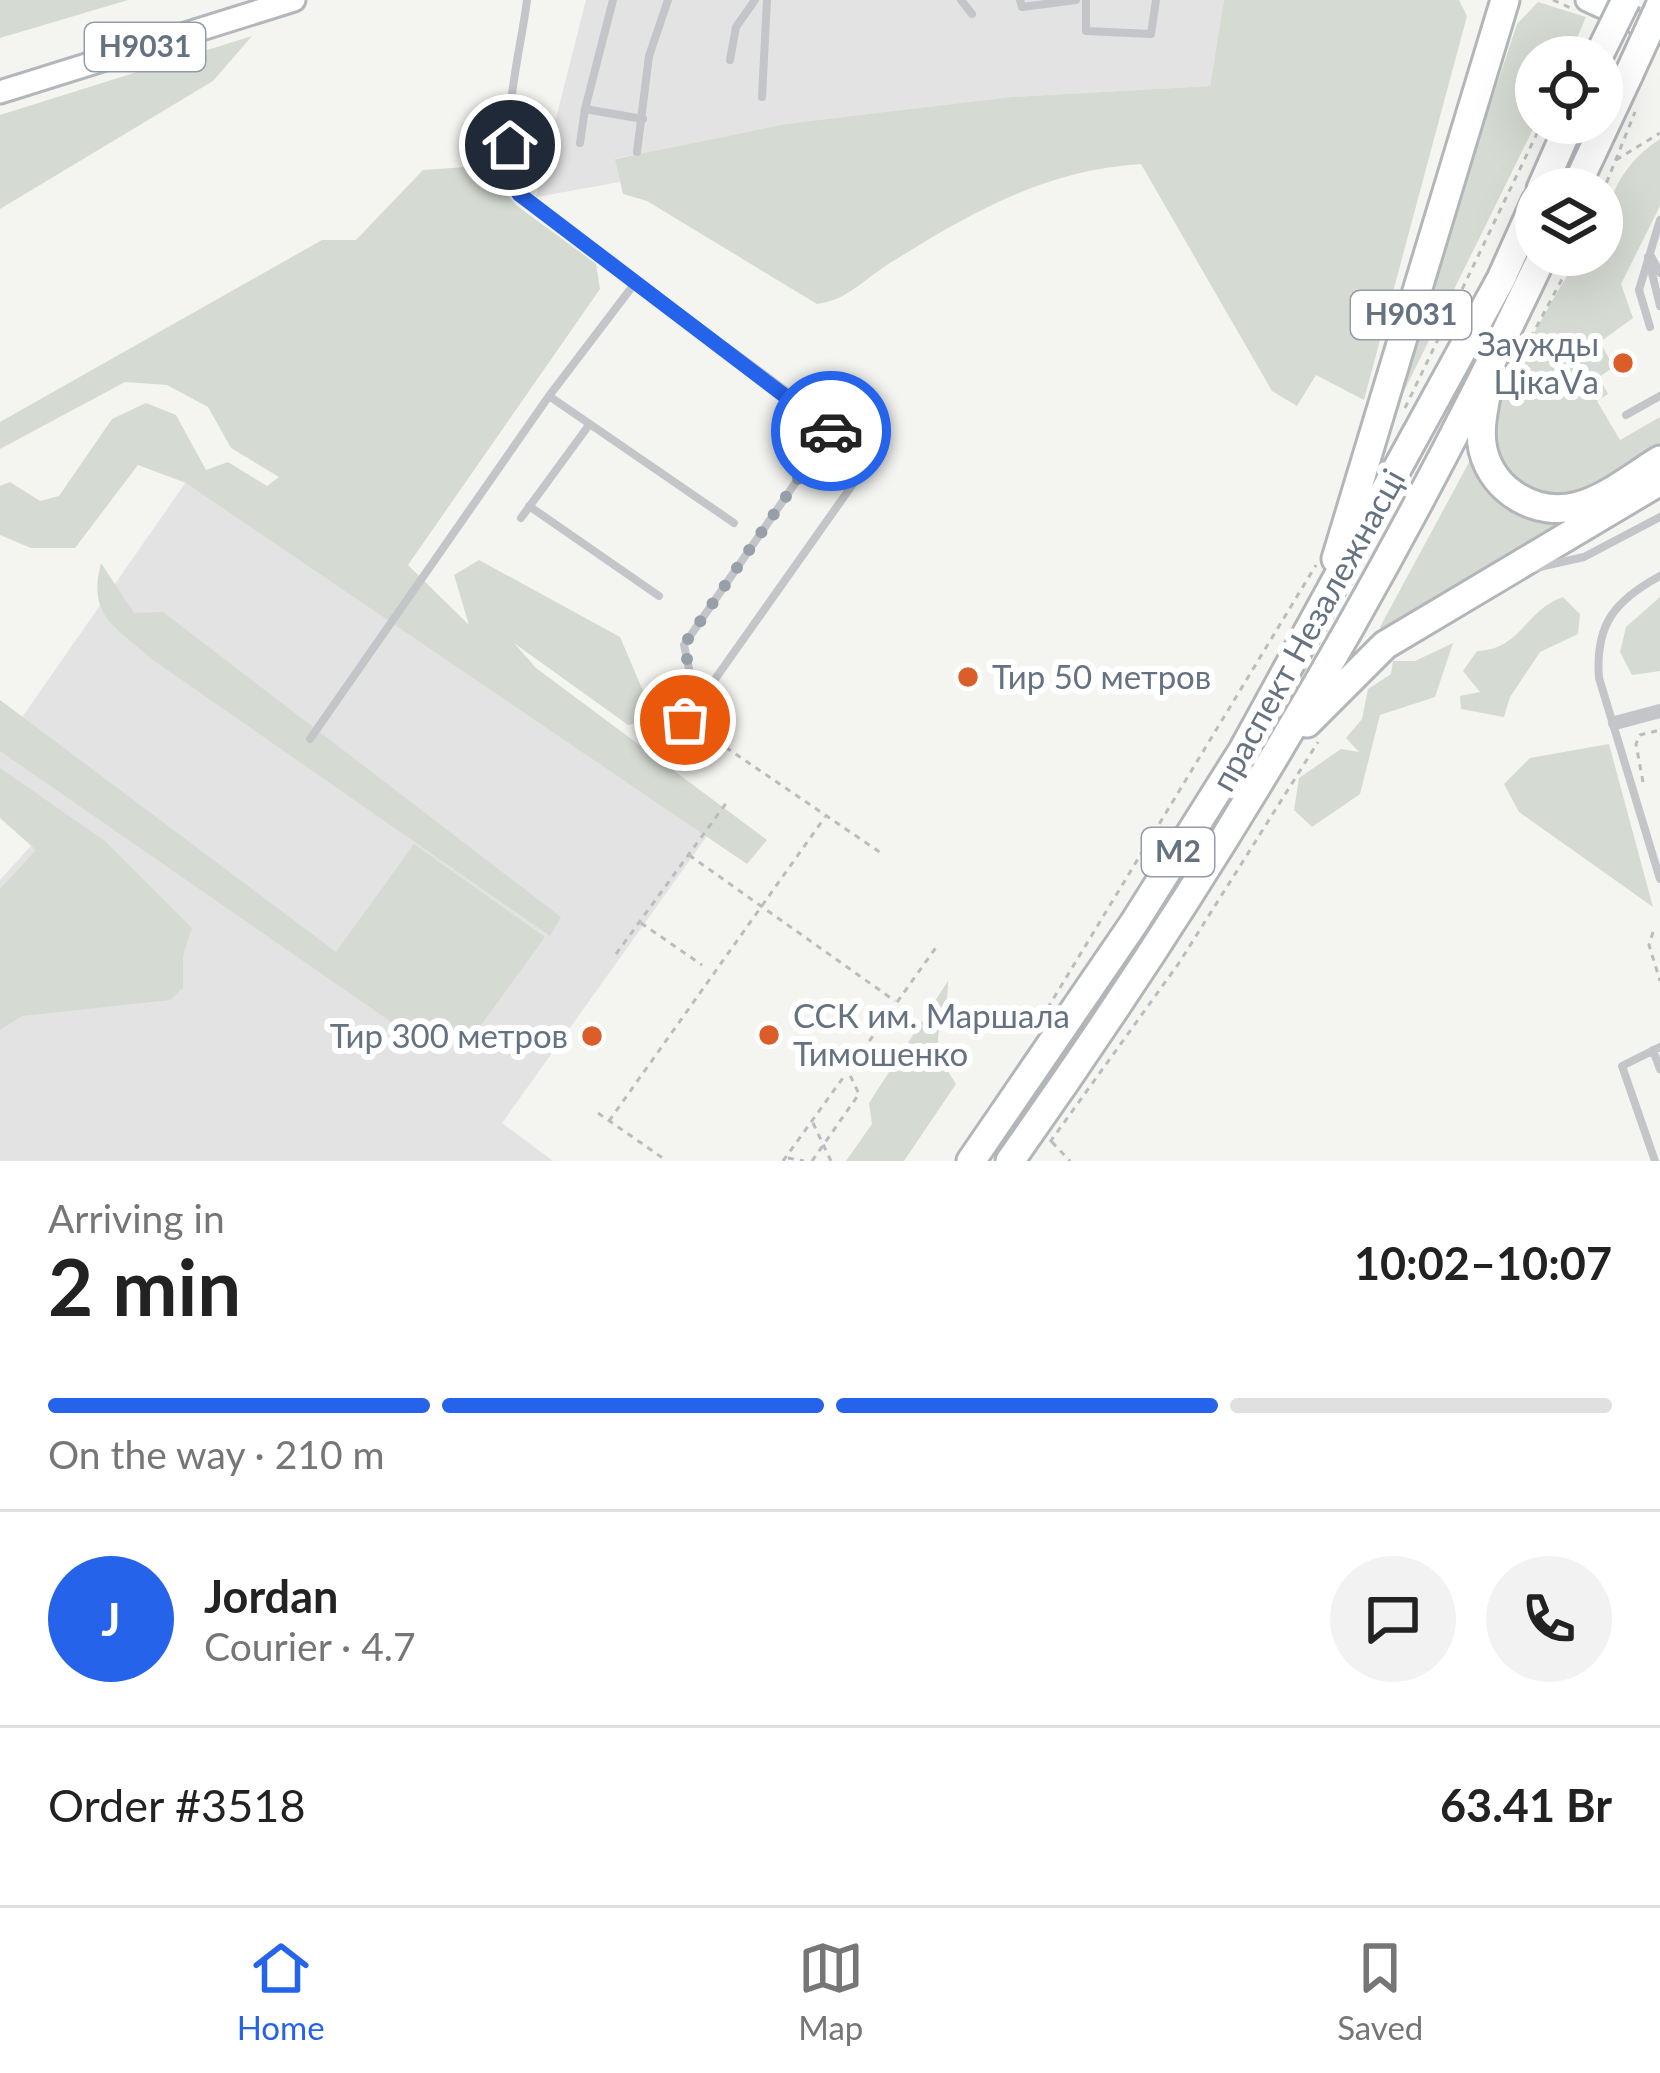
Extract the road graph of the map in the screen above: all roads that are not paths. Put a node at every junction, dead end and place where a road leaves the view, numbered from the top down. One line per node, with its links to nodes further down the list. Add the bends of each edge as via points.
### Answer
1 (291, 0): 20 (main road, Н9031)
2 (527, 0): 32 (lane, via 510,174 519,194)
3 (613, 0): 22 (lane)
4 (668, 0): 23 (lane, via 649,56)
5 (755, 0): 19 (lane, via 736,27)
6 (767, 0): 21 (lane)
7 (961, 0): 16 (lane)
8 (1020, 0): 9 (lane, via 1022,7)
9 (1076, 0)
10 (1086, 0): 11 (lane, via 1085,31 1151,34)
11 (1156, 0)
12 (1505, 0): 50 (highway, Н9031)
13 (1587, 0): 17 (main road)
14 (1626, 0): 18 (highway, bridge)
15 (1660, 7): 26 (highway, bridge)
16 (972, 14)
17 (1660, 33)
18 (1600, 36)
19 (730, 60)
20 (0, 92)
21 (762, 97)
22 (585, 109): 23 (lane); 24 (lane)
23 (644, 118): 25 (lane)
24 (580, 143)
25 (637, 152)
26 (1585, 168)
27 (1660, 220): 29 (lane)
28 (1515, 248): 50 (highway, праспект Незалежнасці / М2)
29 (1647, 249): 30 (lane); 33 (lane); 34 (lane, via 1639,290)
30 (1660, 273)
31 (1536, 276): 35 (highway, праспект Незалежнасці / М2)
32 (635, 283): 36 (lane); 40 (lane)
33 (1660, 306)
34 (1650, 328)
35 (1497, 378): 41 (highway, via 1482,440 1502,484 1540,508 1582,505); 56 (highway, праспект Незалежнасці / М2)
36 (549, 396): 39 (lane); 54 (lane)
37 (1660, 396): 38 (lane)
38 (1626, 415)
39 (589, 424): 43 (lane); 46 (lane)
40 (833, 428): 51 (lane, via 684,645); 51 (lane, via 862,446 865,467)
41 (1660, 460)
42 (1660, 481): 48 (highway)
43 (530, 506): 45 (lane); 49 (lane)
44 (1660, 517): 48 (lane, via 1584,556)
45 (520, 518)
46 (734, 523)
47 (1660, 576): 53 (lane, via 1602,621 1599,679)
48 (1477, 589): 56 (highway, via 1365,661)
49 (659, 596)
50 (1313, 628): 60 (highway, праспект Незалежнасці / М2, via 1134,923)
51 (696, 701): 55 (lane)
52 (1660, 711): 53 (street)
53 (1615, 722): 57 (lane)
54 (310, 739)
55 (660, 757)
56 (1253, 793): 61 (highway, праспект Незалежнасці / М2)
57 (1660, 879)
58 (1656, 1048): 59 (lane); 62 (lane, via 1622,1066)
59 (1660, 1069)
60 (971, 1161)
61 (1010, 1161)
62 (1655, 1161)

